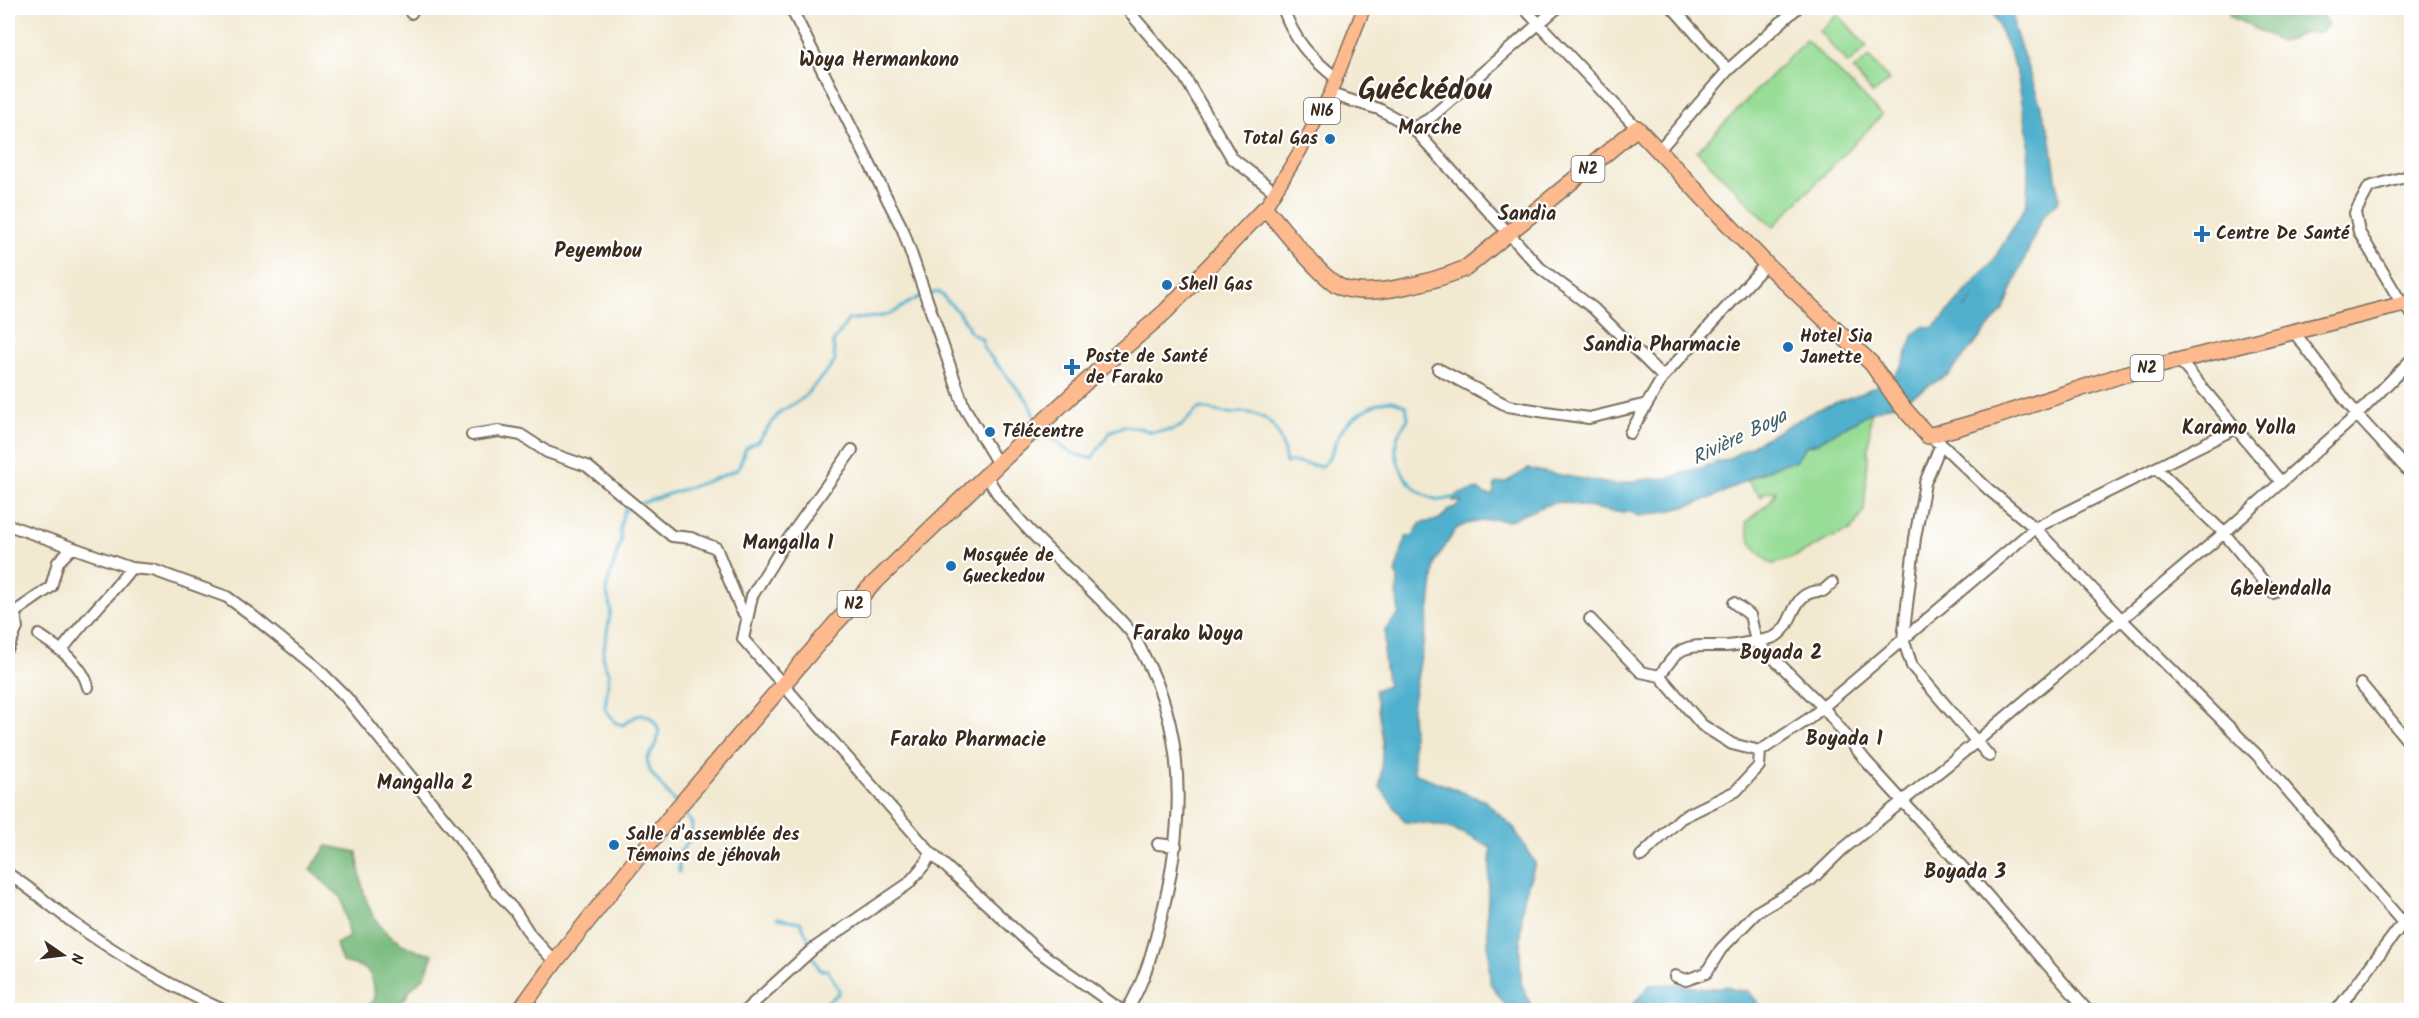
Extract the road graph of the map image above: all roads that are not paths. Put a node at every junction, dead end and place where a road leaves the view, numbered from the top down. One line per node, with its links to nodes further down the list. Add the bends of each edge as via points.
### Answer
1 (791, 8): 35 (street, via 903,230 964,407)
2 (1126, 8): 17 (street, via 1184,76 1232,158)
3 (1283, 8): 11 (street, via 1298,43)
4 (1364, 8): 11 (main road, N16)
5 (1524, 8): 9 (street)
6 (1557, 8): 9 (street)
7 (1673, 8): 10 (street)
8 (1797, 8): 10 (street)
9 (1539, 24): 13 (street); 14 (street)
10 (1728, 70): 15 (street)
11 (1336, 78): 12 (main road, N16)
12 (1330, 94): 13 (street, via 1379,109); 17 (main road, N16)
13 (1413, 128): 19 (street)
14 (1637, 128): 15 (highway); 19 (highway, N2)
15 (1659, 150): 20 (highway)
16 (2412, 175): 21 (street, via 2369,187 2355,213 2359,232)
17 (1275, 192): 18 (main road, N16)
18 (1265, 208): 19 (highway, N2, via 1326,277 1340,287 1358,290 1409,287 1437,280 1466,268); 35 (highway, N2, via 1165,312)
19 (1510, 233): 26 (street, via 1540,268 1593,308)
20 (1766, 264): 26 (street); 32 (highway, via 1872,364 1899,403)
21 (2408, 307): 22 (highway, N2)
22 (2294, 332): 24 (highway, N2); 28 (street)
23 (2412, 359): 28 (street)
24 (2179, 360): 29 (street); 32 (highway, N2, via 2125,374)
25 (1437, 369): 27 (street, via 1508,406 1589,418)
26 (1663, 377): 27 (street)
27 (1647, 404): 30 (street)
28 (2357, 415): 36 (street); 37 (street)
29 (2236, 428): 34 (street); 37 (street)
30 (1630, 434)
31 (472, 435): 46 (street, via 499,431 521,435 546,452 587,466 672,536 691,538 716,548)
32 (1935, 440): 39 (street); 50 (street, via 1915,538)
33 (852, 450): 46 (street, via 752,596)
34 (2156, 468): 39 (street); 40 (street)
35 (993, 470): 56 (highway, N2, via 867,590); 65 (street, via 991,486 1035,539 1132,634 1154,674 1176,752)
36 (2412, 475)
37 (2281, 482): 40 (street)
38 (8, 525): 41 (street)
39 (2035, 528): 48 (street); 50 (street)
40 (2224, 533): 44 (street); 48 (street)
41 (71, 549): 42 (street); 52 (street, via 58,562 51,587 15,612 16,628)
42 (131, 568): 53 (street); 72 (street, via 153,570 227,597 317,668 346,697 457,834 496,891)
43 (1832, 584): 51 (street, via 1800,600 1786,627 1776,636)
44 (2273, 593)
45 (1734, 603): 51 (street, via 1750,615)
46 (747, 618): 56 (street, via 743,639)
47 (1590, 619): 54 (street, via 1641,672)
48 (2121, 619): 59 (street); 70 (street, via 2257,755)
49 (39, 635): 53 (street)
50 (1903, 639): 58 (street); 59 (street, via 1912,666)
51 (1756, 641): 54 (street, via 1729,646 1690,645 1673,656); 58 (street)
52 (8, 648)
53 (62, 650): 57 (street)
54 (1660, 676): 61 (street, via 1702,725 1732,744)
55 (2361, 684): 60 (street)
56 (782, 685): 66 (street); 72 (highway, N2, via 674,812)
57 (88, 687)
58 (1823, 707): 61 (street); 63 (street)
59 (1976, 742): 62 (street); 63 (street)
60 (2412, 746)
61 (1760, 751): 67 (street, via 1759,766 1736,791 1681,818)
62 (1989, 756)
63 (1903, 802): 73 (street, via 1811,880 1757,912 1721,949 1706,972 1686,980); 79 (street)
64 (1158, 844): 65 (street)
65 (1176, 846): 78 (street, via 1151,957)
66 (931, 853): 76 (street, via 908,884 813,949); 77 (street, via 1038,951)
67 (1641, 856)
68 (8, 874): 74 (street, via 82,929 181,991)
69 (2412, 911): 70 (street)
70 (2402, 921): 71 (street); 80 (street)
71 (2412, 933)
72 (555, 962): 75 (highway, N2)
73 (1675, 976)
74 (223, 1011)
75 (520, 1011)
76 (746, 1011)
77 (1121, 1011)
78 (1127, 1011)
79 (2087, 1011)
80 (2337, 1011)

